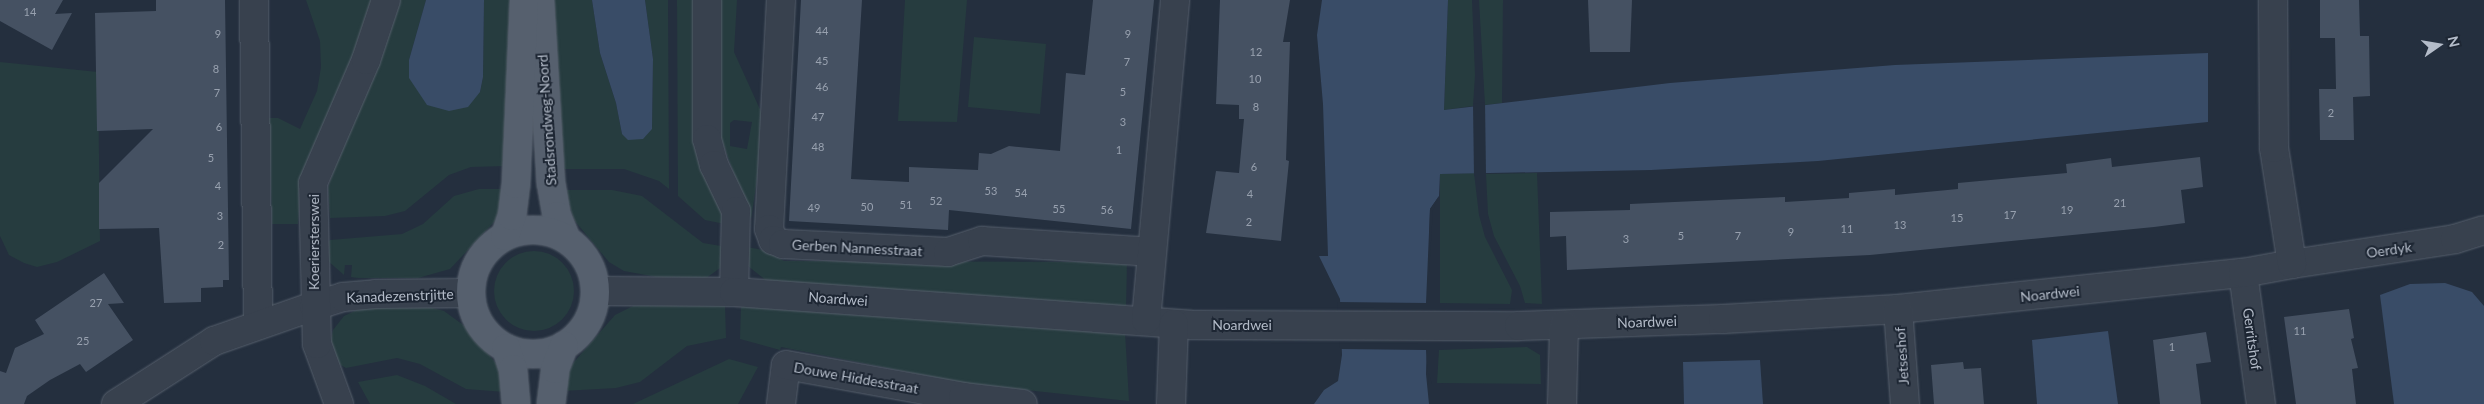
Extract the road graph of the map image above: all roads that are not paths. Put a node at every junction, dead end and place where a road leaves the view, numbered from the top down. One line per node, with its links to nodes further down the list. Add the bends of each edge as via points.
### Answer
1 (254, 0): 21 (street)
2 (386, 0): 18 (street, Koeriersterswei, via 366,60 313,183)
3 (524, 0): 10 (main road, Stadsrondweg-Noord, via 516,184 512,216)
4 (540, 0): 11 (main road, Stadsrondweg-Noord, via 551,183 557,216)
5 (707, 0): 16 (street, via 707,139 714,165 736,211)
6 (781, 0): 12 (street, Gerben Nannesstraat, via 769,229 773,240 783,244 948,252 982,241)
7 (1175, 0): 12 (street)
8 (2273, 0): 13 (street, via 2274,148)
9 (2484, 230): 13 (street, Oerdyk, via 2455,239)
10 (505, 236): 11 (main road, via 536,229); 17 (main road, via 493,243 476,266)
11 (566, 238): 15 (main road, via 587,261)
12 (1150, 252): 20 (street)
13 (2292, 264): 14 (street, Noardwei)
14 (2243, 273): 19 (street, Noardwei); 35 (street, Gerritshof)
15 (596, 291): 16 (street, Noardwei); 24 (main road, via 594,308 587,323)
16 (734, 292): 20 (street, Noardwei)
17 (470, 293): 18 (street, Kanadezenstrjitte, via 376,294 343,297); 25 (main road, via 477,320 494,341)
18 (314, 306): 21 (street, Kanadezenstrjitte); 27 (street, Koeriersterswei, via 317,344)
19 (1898, 309): 23 (street, Noardwei); 34 (street, Jetseshof)
20 (1146, 320): 22 (street, Noardwei)
21 (258, 323): 26 (street, Kanadezenstrjitte, via 184,357)
22 (1174, 324): 23 (street, Noardwei); 32 (street)
23 (1564, 325): 33 (street)
24 (564, 346): 25 (main road, via 535,355); 29 (main road, via 555,369)
25 (506, 348): 28 (main road, via 513,369)
26 (116, 404)
27 (339, 404)
28 (516, 404)
29 (551, 404)
30 (781, 404): 31 (street, Douwe Hiddesstraat, via 786,365)
31 (1023, 404)
32 (1171, 404)
33 (1562, 404)
34 (1905, 404)
35 (2261, 404)

